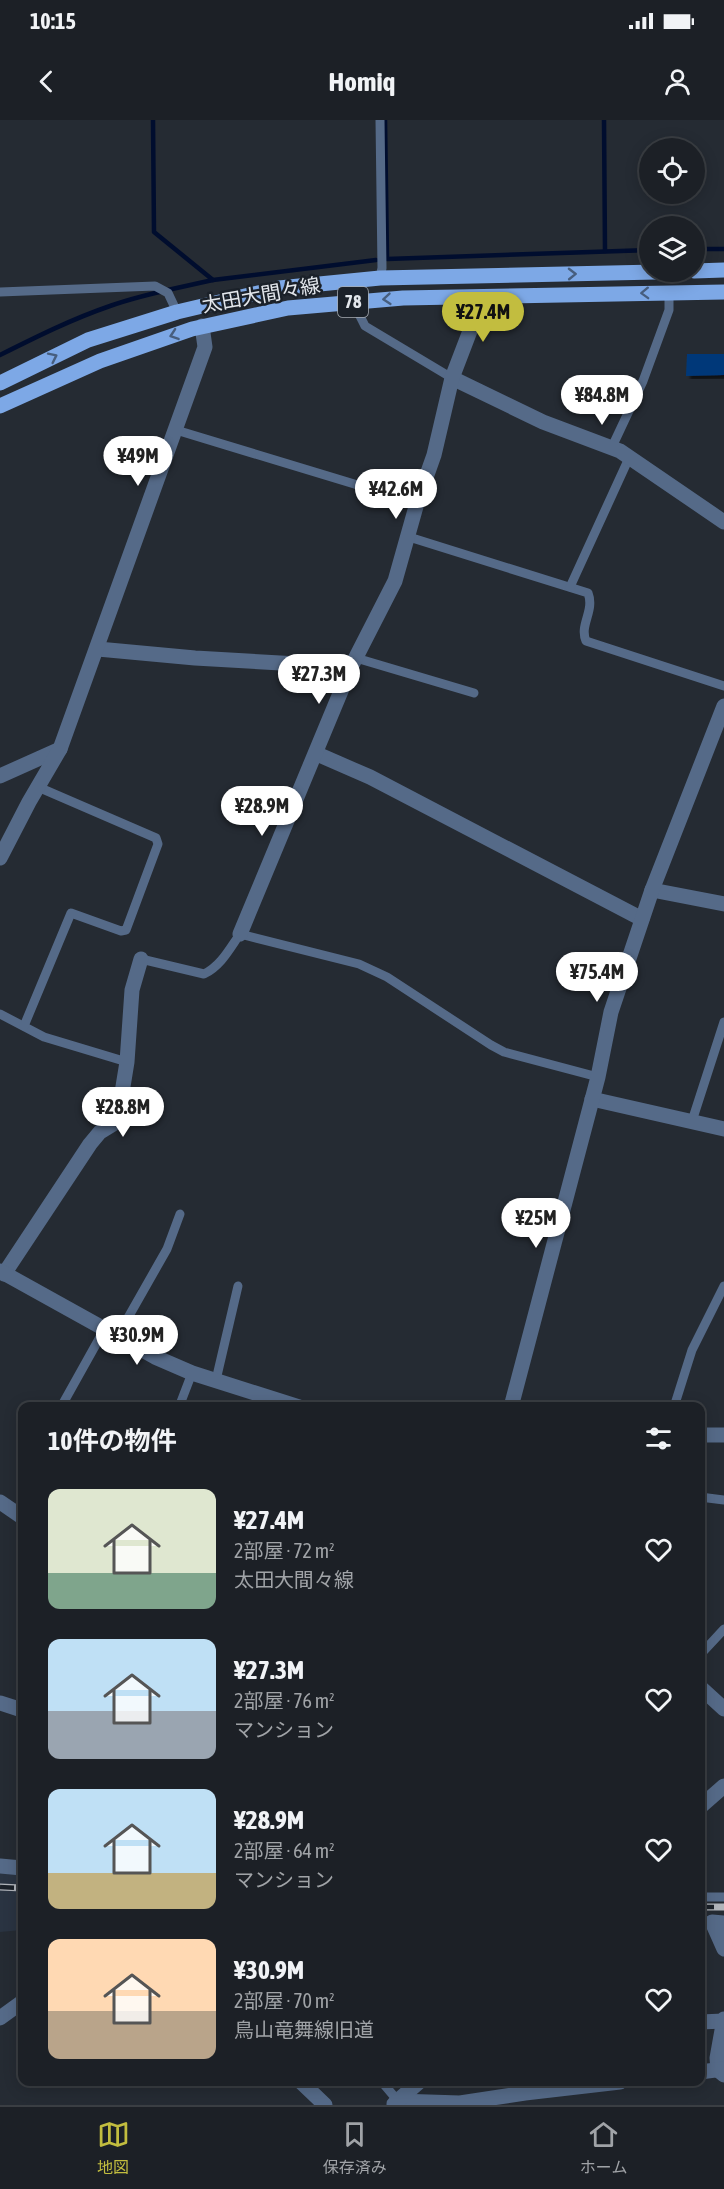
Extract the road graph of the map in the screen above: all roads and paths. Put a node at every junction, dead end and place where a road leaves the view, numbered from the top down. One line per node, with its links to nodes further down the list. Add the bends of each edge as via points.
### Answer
1 (380, 120): 5 (lane)
2 (724, 270): 3 (main road)
3 (705, 271)
4 (639, 272): 5 (main road, 太田大間々線 / 78, one-way to 4)
5 (380, 278): 11 (main road, 太田大間々線 / 78, via 279,288)
6 (0, 292): 11 (lane, via 155,286 168,293)
7 (669, 292): 8 (main road, 太田大間々線 / 78); 9 (main road, 太田大間々線 / 78, one-way to 9); 17 (lane, via 669,310 647,371)
8 (724, 292)
9 (483, 297): 10 (main road, 太田大間々線 / 78, one-way to 10); 13 (street)
10 (352, 302): 12 (main road, 太田大間々線 / 78, via 288,308); 13 (lane, via 365,326)
11 (177, 312): 14 (main road, 太田大間々線 / 78, one-way to 11, via 88,340)
12 (202, 326): 15 (main road, 太田大間々線 / 78, one-way to 15, via 100,362); 16 (street, via 205,347)
13 (452, 378): 17 (street, via 543,422); 19 (street, via 434,455)
14 (0, 383)
15 (0, 406)
16 (176, 430): 19 (lane); 23 (street)
17 (612, 447): 18 (street)
18 (629, 458): 20 (street); 22 (lane)
19 (417, 503): 21 (street)
20 (724, 522)
21 (409, 537): 22 (lane); 24 (street, via 396,581)
22 (570, 587): 25 (lane, via 588,593 592,602 583,634 586,641)
23 (98, 649): 24 (street, via 195,658); 28 (street)
24 (354, 663): 26 (lane); 29 (street)
25 (724, 686)
26 (474, 693)
27 (724, 706): 33 (street)
28 (60, 749): 30 (street); 31 (street)
29 (317, 754): 35 (street, via 370,777); 36 (street)
30 (0, 776)
31 (38, 787): 32 (street); 40 (lane, via 156,838 158,844 126,930 71,913)
32 (0, 858)
33 (652, 890): 34 (street); 35 (street)
34 (724, 904)
35 (642, 919): 42 (street, via 611,1012)
36 (240, 934): 37 (lane, via 219,963 204,974); 42 (lane, via 359,964 387,976 504,1052)
37 (141, 958): 41 (street, via 132,990)
38 (0, 1014): 40 (lane)
39 (724, 1022): 44 (lane)
40 (24, 1026): 41 (lane, via 44,1037)
41 (127, 1062): 47 (street, via 113,1124 90,1144)
42 (598, 1077): 43 (street)
43 (592, 1100): 44 (street); 56 (street)
44 (692, 1121): 45 (street)
45 (724, 1129)
46 (180, 1214): 50 (lane, via 167,1249)
47 (2, 1272): 50 (street)
48 (238, 1286): 52 (lane)
49 (724, 1286): 57 (lane, via 692,1350)
50 (111, 1334): 51 (street); 53 (lane)
51 (192, 1373): 52 (street); 54 (lane)
52 (216, 1380): 55 (street)
53 (64, 1402)
54 (181, 1402)
55 (284, 1402)
56 (512, 1402)
57 (676, 1402)
58 (724, 1435): 59 (street)
59 (705, 1436)
60 (705, 1498): 61 (lane)
61 (724, 1500)
62 (0, 1502): 63 (street)
63 (18, 1514)
64 (724, 1629): 65 (lane)
65 (705, 1650)
66 (705, 1692): 69 (street)
67 (0, 1703): 68 (street)
68 (18, 1709)
69 (724, 1709)
70 (724, 1786): 71 (street)
71 (705, 1803)
72 (0, 1866): 73 (street)
73 (18, 1868)
74 (705, 1897): 75 (lane)
75 (724, 1897)
76 (724, 1923): 77 (street, via 712,1922)
77 (724, 1949)
78 (18, 2005): 79 (street)
79 (0, 2018)
80 (724, 2020): 81 (street); 83 (street, via 717,2058)
81 (705, 2022)
82 (705, 2072): 83 (street)
83 (722, 2072)
84 (305, 2086): 89 (street)
85 (384, 2086): 88 (lane)
86 (414, 2086): 88 (street)
87 (585, 2086): 88 (street, via 460,2103)
88 (395, 2103)
89 (325, 2105)

